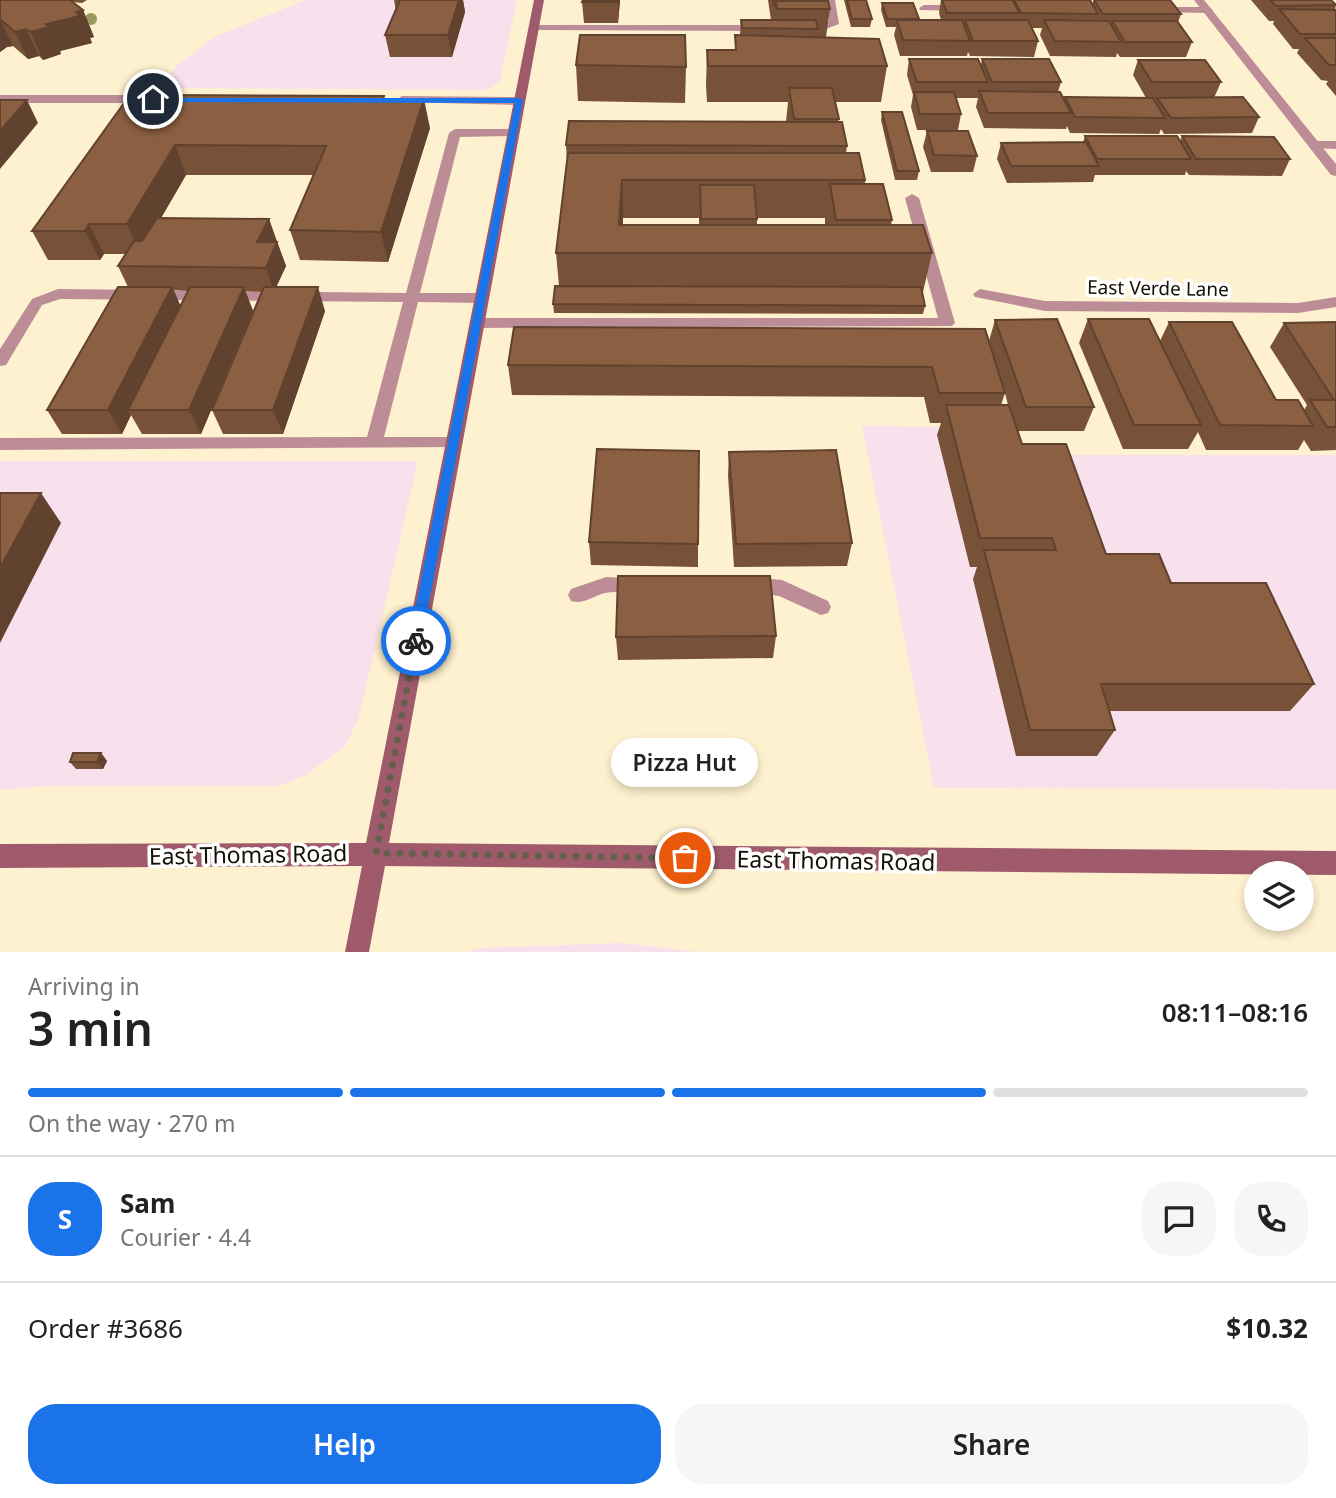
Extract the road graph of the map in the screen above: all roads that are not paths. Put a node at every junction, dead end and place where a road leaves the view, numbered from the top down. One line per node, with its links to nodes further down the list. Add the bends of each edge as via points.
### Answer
1 (539, 0): 8 (main road)
2 (830, 0): 10 (street, via 835,22 831,26)
3 (1199, 0): 7 (street)
4 (924, 8): 5 (street)
5 (976, 8)
6 (1148, 10): 7 (street)
7 (1208, 10): 16 (street)
8 (534, 27): 9 (street); 14 (main road)
9 (774, 28)
10 (788, 29)
11 (0, 99): 12 (street)
12 (167, 100)
13 (390, 100): 14 (street)
14 (520, 100): 15 (main road)
15 (513, 133): 21 (street, via 455,133); 22 (main road)
16 (1315, 145): 17 (street); 18 (street)
17 (1336, 145)
18 (1336, 172)
19 (912, 198): 24 (street, via 947,323)
20 (980, 294): 23 (street, East Verde Lane, via 1045,306 1298,308)
21 (414, 297): 22 (street); 25 (street, via 58,294 37,302); 26 (street)
22 (482, 298): 24 (main road)
23 (1336, 302)
24 (477, 323): 27 (main road)
25 (0, 361)
26 (374, 442): 27 (street); 28 (street)
27 (454, 443): 33 (main road)
28 (0, 444)
29 (658, 585): 31 (street, via 606,585)
30 (736, 585): 32 (street, via 782,588)
31 (578, 595)
32 (821, 607)
33 (376, 853): 34 (main road, East Thomas Road); 35 (main road, East Thomas Road); 36 (main road)
34 (0, 856)
35 (1336, 863)
36 (357, 952)

